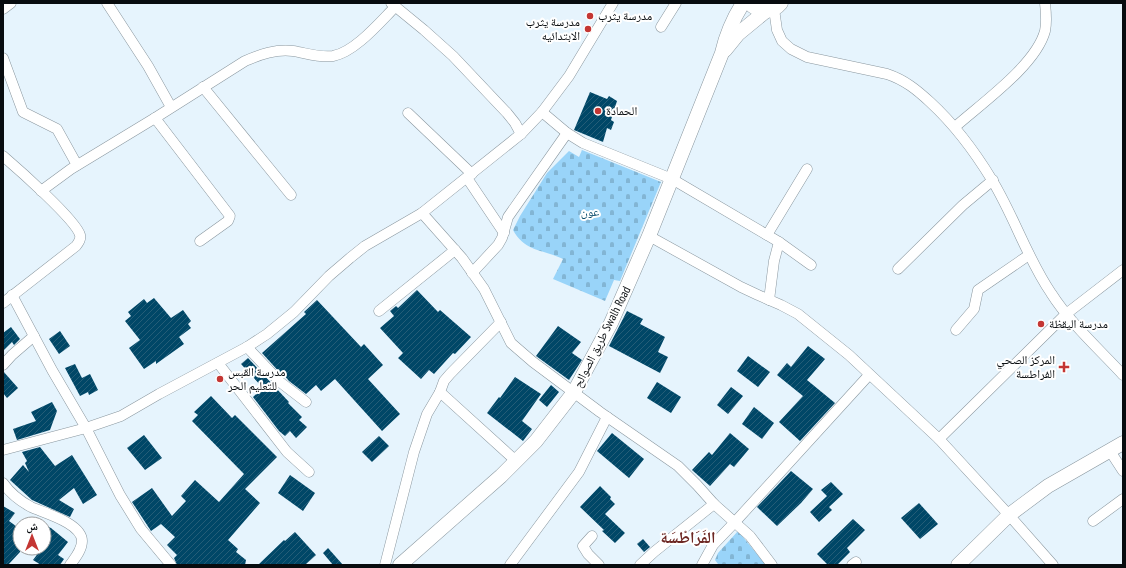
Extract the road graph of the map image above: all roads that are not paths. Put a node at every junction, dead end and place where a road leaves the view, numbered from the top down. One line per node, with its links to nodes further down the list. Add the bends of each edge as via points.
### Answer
1 (11, 3): 10 (street)
2 (107, 3): 15 (street)
3 (613, 3): 16 (street, via 569,76)
4 (676, 3): 11 (street)
5 (743, 3): 12 (street, via 730,24)
6 (749, 3): 9 (street, via 760,11)
7 (1046, 3): 19 (street, via 1045,30 1039,46 1027,63)
8 (393, 5): 14 (street, via 356,44 345,51 333,56 292,51 261,54); 21 (street, via 453,56 516,122)
9 (774, 8): 12 (street, via 738,34); 19 (street, via 776,30 782,41 791,49 807,57 898,78 912,87)
10 (3, 9)
11 (661, 27)
12 (722, 53): 26 (street, طريق الصوالح Swalh Road)
13 (3, 58): 23 (street, via 23,112 57,129)
14 (203, 87): 15 (street); 29 (street)
15 (171, 107): 18 (street)
16 (542, 112): 20 (street); 21 (street)
17 (408, 113): 25 (street)
18 (155, 118): 23 (street); 34 (street, via 230,216 228,221)
19 (955, 127): 27 (street)
20 (567, 133): 26 (street, via 583,143); 31 (street, via 508,217)
21 (521, 134): 25 (street)
22 (3, 156): 28 (street)
23 (77, 165): 28 (street)
24 (807, 169): 32 (street)
25 (469, 176): 30 (street); 31 (street)
26 (672, 179): 32 (street); 33 (street, طريق الصوالح Swalh Road)
27 (993, 180): 37 (street); 39 (street, via 962,204)
28 (41, 191): 42 (street, via 74,225 80,234 80,241)
29 (291, 195)
30 (422, 213): 36 (street); 50 (street, via 365,246 329,276 294,312)
31 (504, 232): 41 (street, via 498,245)
32 (767, 235): 35 (street)
33 (649, 236): 43 (street); 56 (street, طريق الصوالح Swalh Road, via 611,323)
34 (200, 241)
35 (779, 242): 38 (street); 43 (street, via 774,261)
36 (455, 250): 41 (street); 45 (street)
37 (1029, 255): 46 (street, via 1051,294); 48 (street, via 978,290 974,309)
38 (811, 265)
39 (898, 269)
40 (1123, 270): 46 (street)
41 (472, 273): 47 (street, via 484,289)
42 (12, 295): 44 (street); 49 (street)
43 (770, 300): 53 (street, via 812,325)
44 (3, 303)
45 (379, 311)
46 (1066, 314): 54 (street); 60 (street)
47 (501, 322): 55 (street, via 450,374); 56 (street, via 511,343)
48 (956, 330)
49 (34, 336): 52 (street); 59 (street)
50 (247, 347): 51 (street); 57 (street, via 280,382)
51 (218, 363): 59 (street, via 122,416); 66 (street, via 287,452)
52 (3, 365)
53 (869, 375): 60 (street); 72 (street)
54 (1123, 375)
55 (440, 392): 64 (street); 76 (street, via 427,414 414,452)
56 (574, 392): 58 (street); 64 (street, طريق الصوالح Swalh Road, via 536,441)
57 (306, 402)
58 (607, 417): 69 (street, via 678,466); 78 (street, via 579,472)
59 (86, 428): 62 (street); 75 (street, via 137,523)
60 (939, 439): 70 (street)
61 (1123, 443): 63 (street)
62 (3, 450)
63 (1110, 451): 65 (street); 70 (street, via 1048,486)
64 (516, 461): 77 (street, طريق الصوالح Swalh Road)
65 (1123, 471)
66 (309, 472)
67 (3, 483): 74 (street, via 20,500 70,524 79,531 83,539 81,548)
68 (1123, 498): 71 (street)
69 (714, 504): 72 (street); 80 (street)
70 (1009, 514): 83 (street); 84 (street)
71 (1093, 521)
72 (735, 522): 81 (street, via 712,545); 82 (street, via 750,536)
73 (592, 536): 79 (street, via 583,546)
74 (70, 565)
75 (171, 565)
76 (385, 565)
77 (400, 565)
78 (510, 565)
79 (599, 565)
80 (640, 565)
81 (702, 565)
82 (772, 565)
83 (958, 565)
84 (1053, 565)

